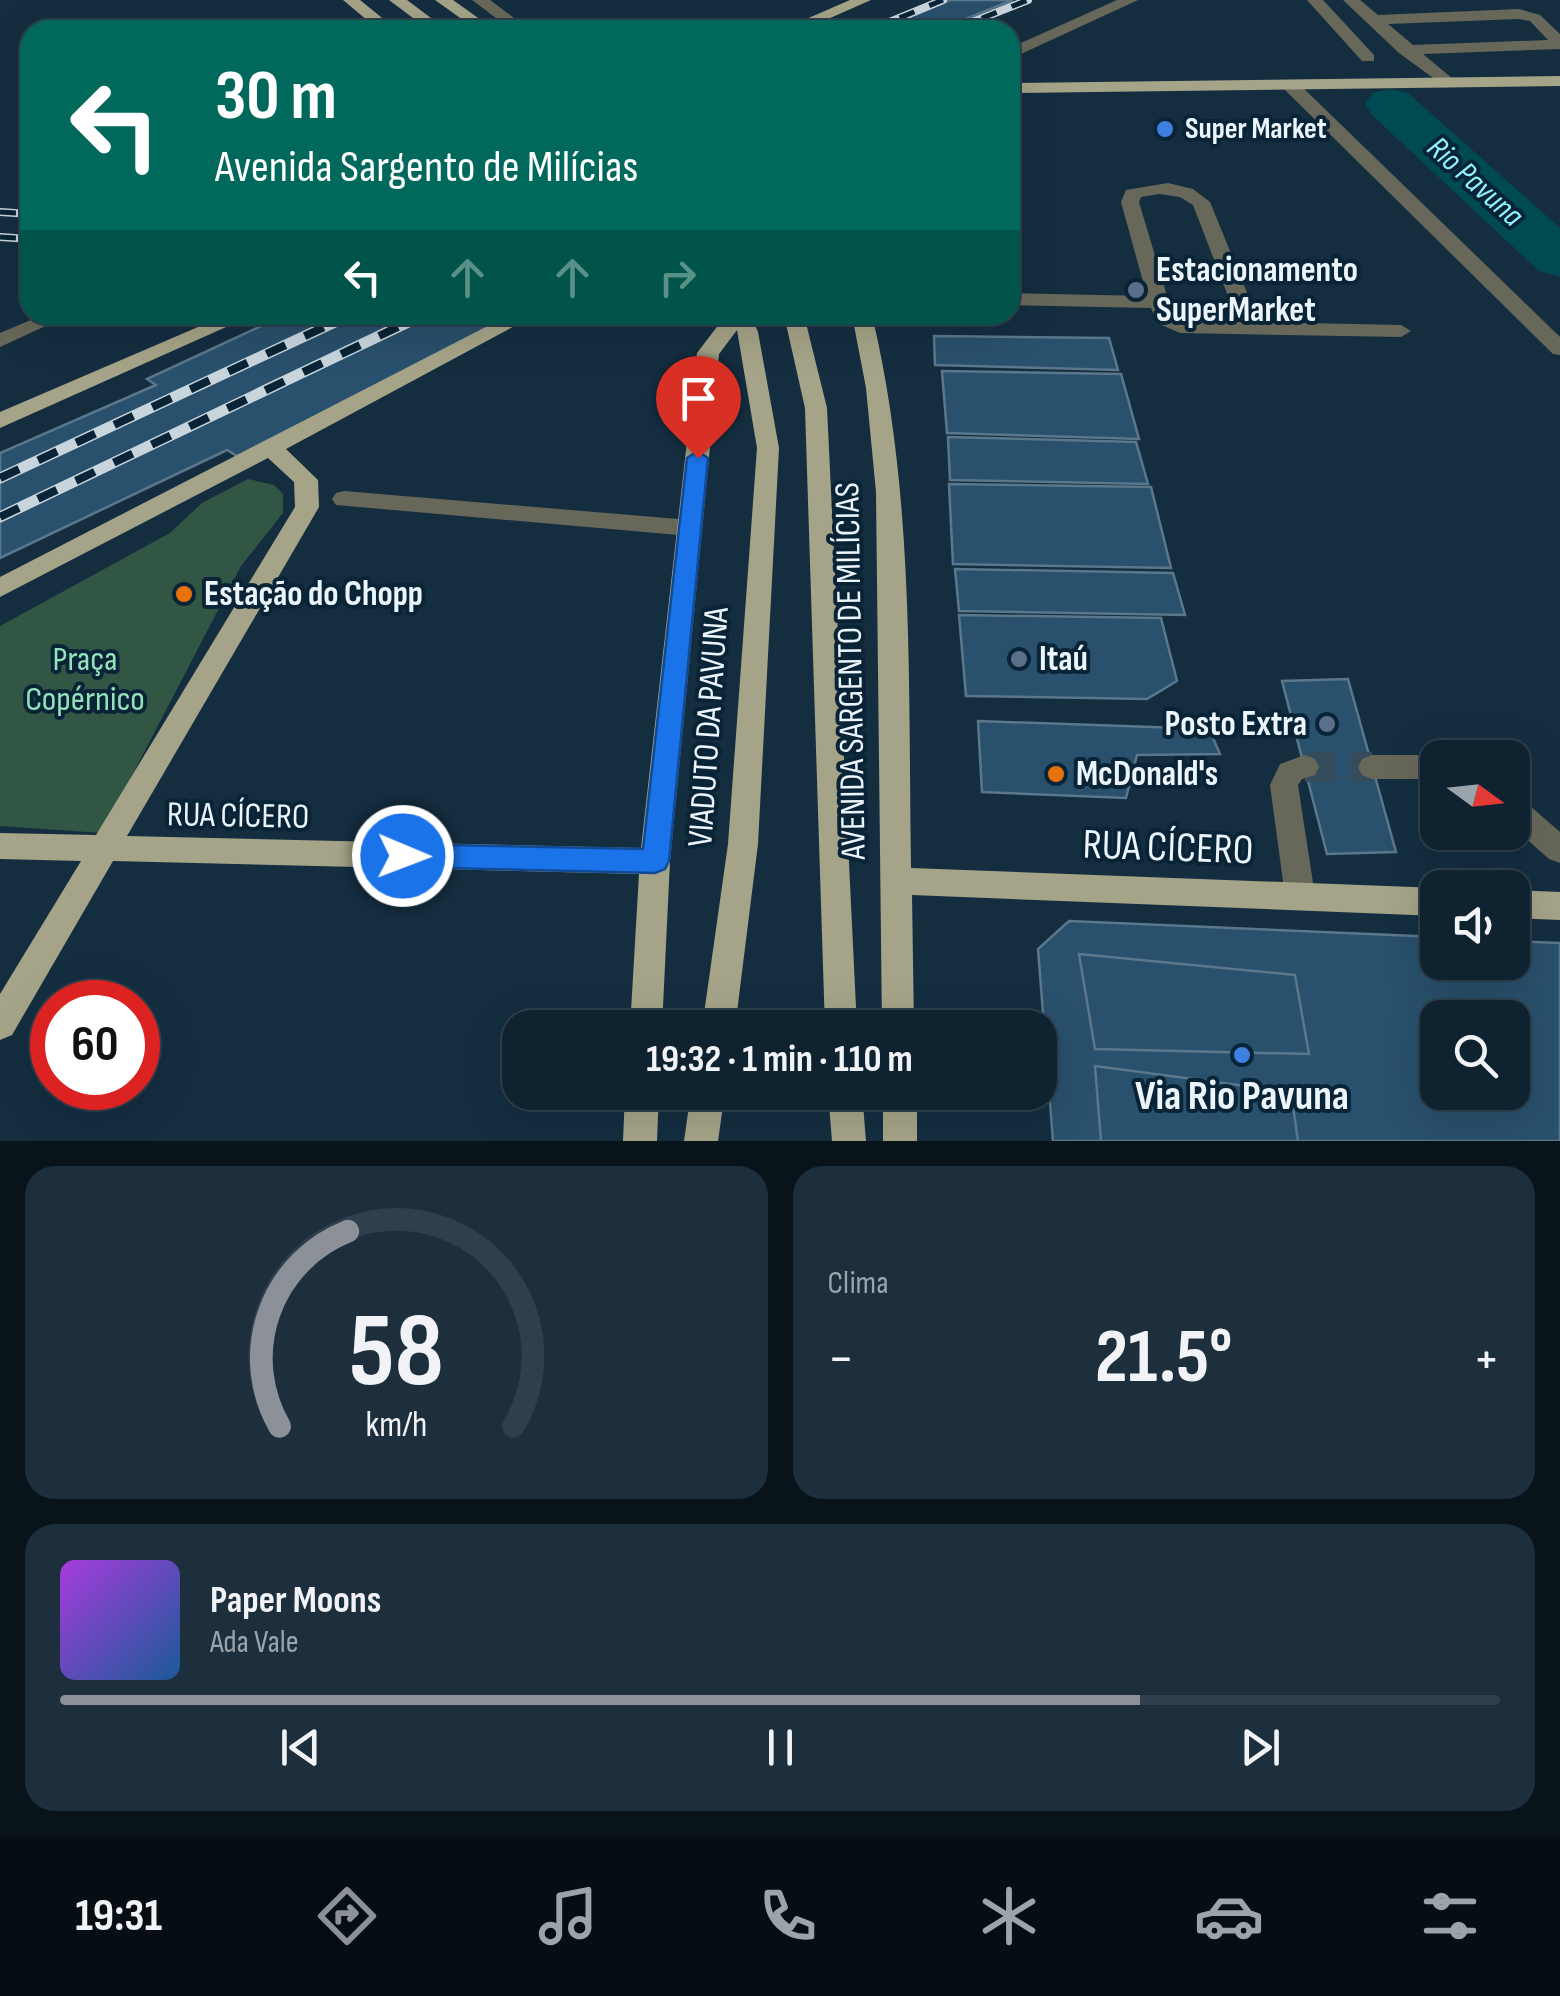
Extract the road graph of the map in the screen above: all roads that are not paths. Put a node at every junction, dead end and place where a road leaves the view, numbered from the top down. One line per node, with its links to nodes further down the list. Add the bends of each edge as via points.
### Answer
1 (351, 0): 9 (main road)
2 (397, 0): 10 (main road)
3 (443, 0): 11 (main road)
4 (480, 0): 12 (street)
5 (863, 0): 13 (main road)
6 (1130, 0): 16 (street)
7 (1315, 0): 18 (street)
8 (1350, 0): 14 (street)
9 (377, 20)
10 (425, 20)
11 (472, 20)
12 (508, 20)
13 (814, 20)
14 (1376, 20): 15 (street, via 1519,14 1535,18); 17 (street)
15 (1560, 43): 17 (street)
16 (1020, 50)
17 (1405, 50): 20 (street)
18 (1368, 58)
19 (1560, 80): 20 (main road)
20 (1439, 83): 21 (main road)
21 (1290, 85): 22 (main road); 35 (street)
22 (1020, 88)
23 (1020, 302): 24 (street)
24 (1159, 302): 32 (street, via 1164,319 1180,327); 32 (street, via 1130,202 1145,189 1177,190 1200,202)
25 (35, 325): 34 (street)
26 (220, 325): 36 (main road)
27 (507, 325): 37 (main road)
28 (731, 325): 39 (main road, via 708,353)
29 (744, 325): 55 (main road, VIADUTO DA PAVUNA, via 768,448 743,844)
30 (796, 325): 56 (main road, via 816,408)
31 (864, 325): 49 (main road, AVENIDA SARGENTO DE MILÍCIAS, via 887,458)
32 (1251, 328): 33 (street)
33 (1401, 331)
34 (0, 341)
35 (1560, 349)
36 (0, 421)
37 (270, 448): 40 (main road); 47 (main road, via 306,480 307,507)
38 (344, 499): 39 (street)
39 (690, 528): 48 (main road)
40 (0, 588)
41 (1372, 767): 42 (street)
42 (1420, 767)
43 (1305, 768): 50 (street, via 1293,768 1284,785)
44 (1530, 824): 46 (street)
45 (0, 846): 47 (main road, RUA CÍCERO)
46 (1560, 850)
47 (103, 851): 48 (main road, RUA CÍCERO); 58 (main road)
48 (655, 861): 54 (main road)
49 (895, 881): 50 (main road, RUA CÍCERO); 57 (main road, AVENIDA SARGENTO DE MILÍCIAS)
50 (1300, 896): 51 (main road, RUA CÍCERO)
51 (1420, 901)
52 (1530, 905): 53 (main road)
53 (1560, 906)
54 (647, 1010)
55 (720, 1010)
56 (840, 1010)
57 (898, 1010)
58 (0, 1024)
59 (641, 1110): 63 (main road)
60 (706, 1110): 64 (main road)
61 (846, 1110): 65 (main road)
62 (900, 1110): 66 (main road)
63 (640, 1141)
64 (702, 1141)
65 (849, 1141)
66 (900, 1141)

